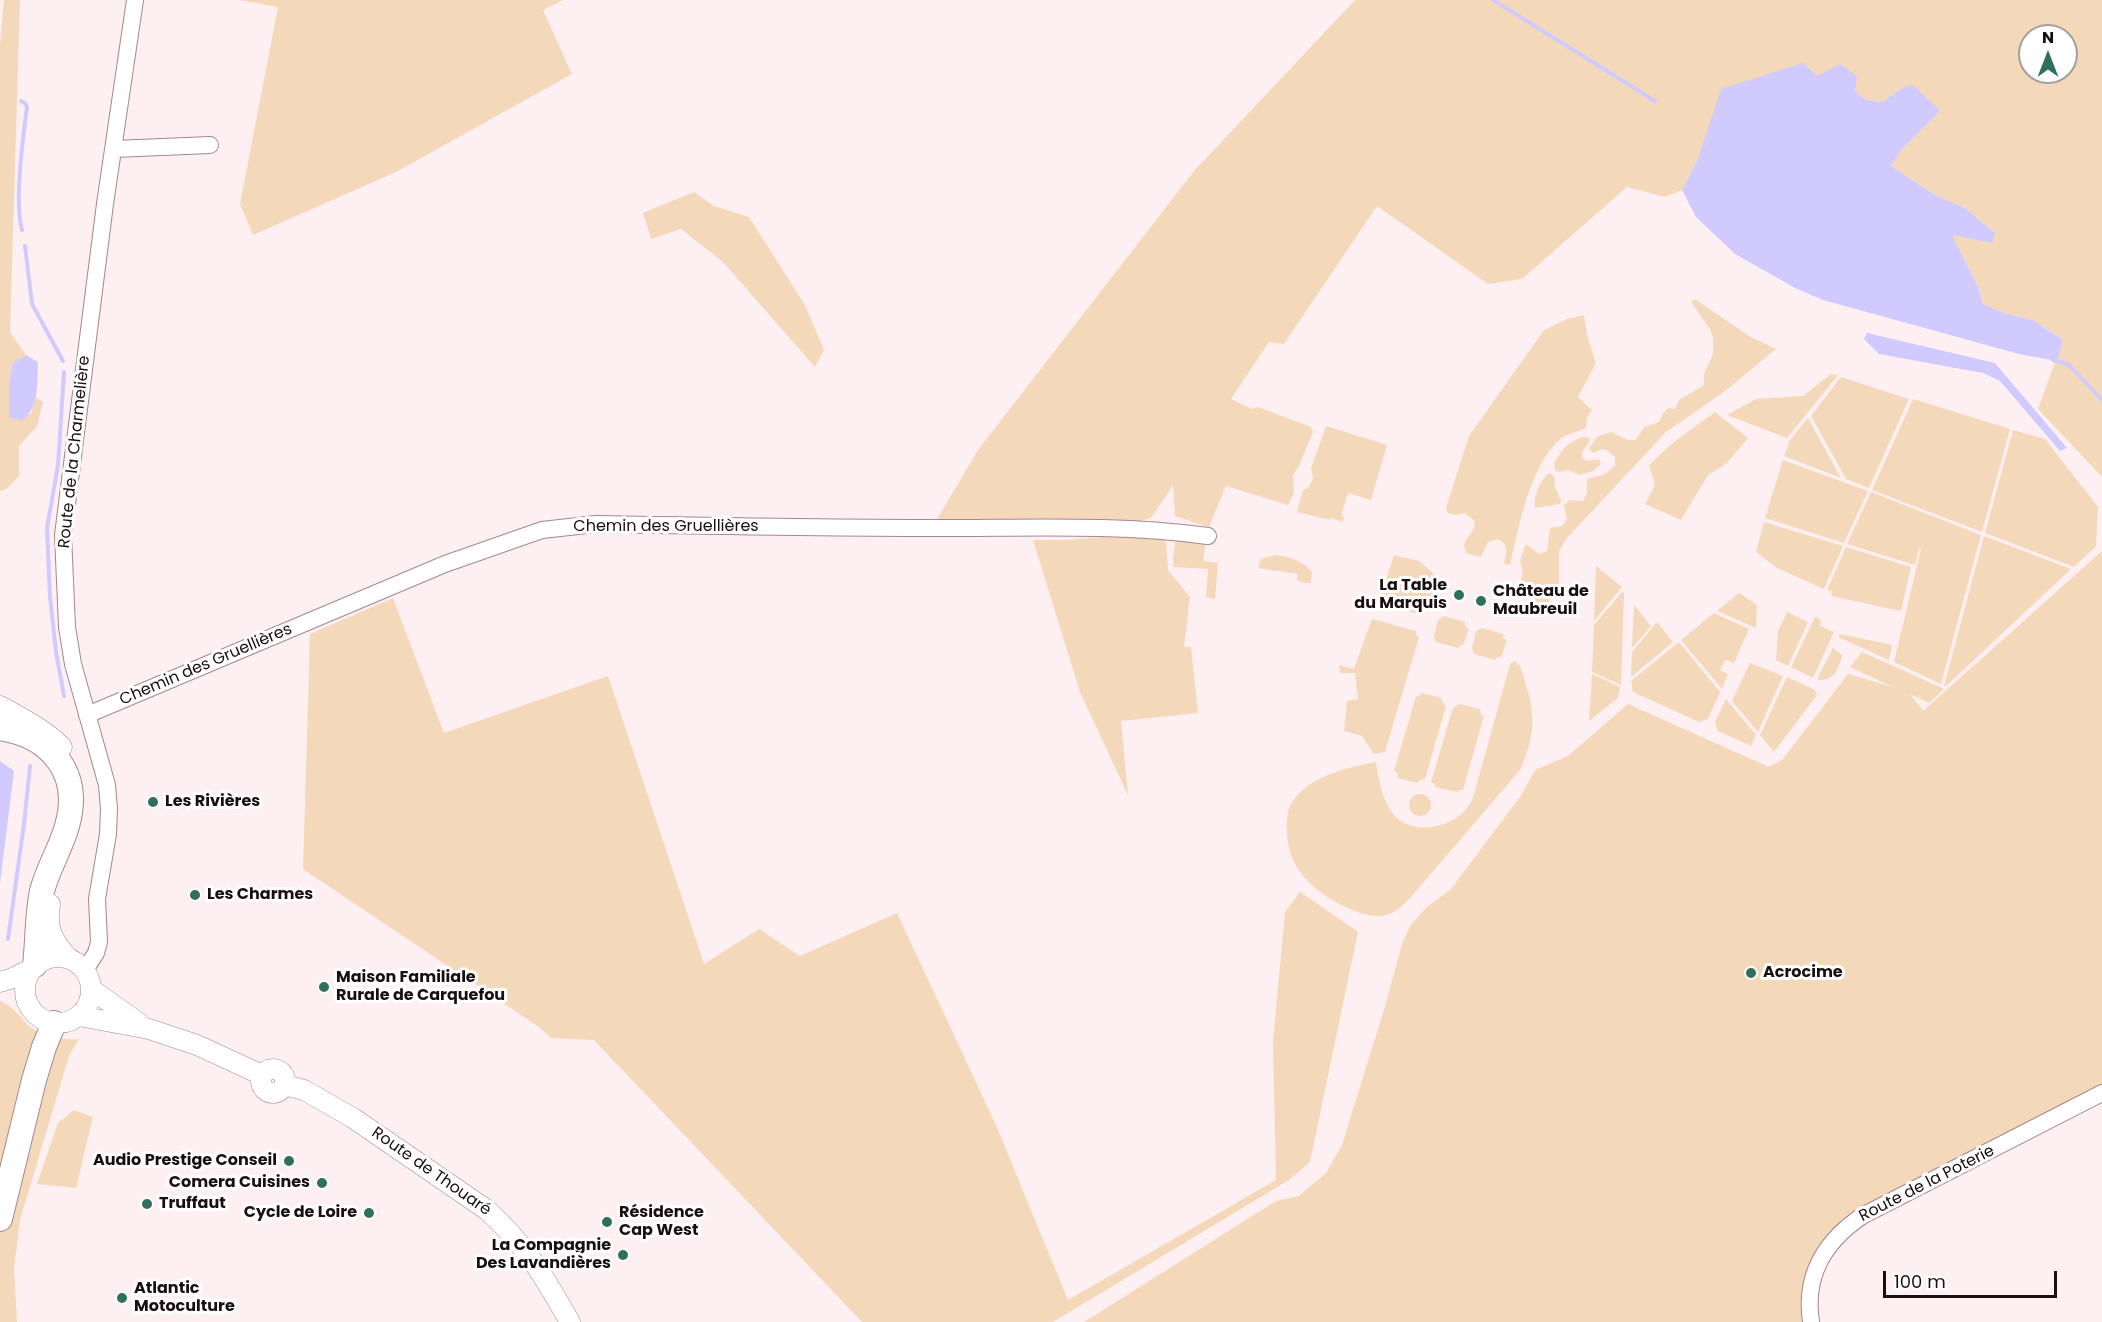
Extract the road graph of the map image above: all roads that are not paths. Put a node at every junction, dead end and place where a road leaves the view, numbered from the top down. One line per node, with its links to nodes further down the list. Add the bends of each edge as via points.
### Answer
1 (135, 0): 3 (street, Route de la Charmelière)
2 (210, 145): 3 (street)
3 (114, 149): 6 (street, Route de la Charmelière, via 63,535 67,627)
4 (1208, 536): 6 (street, Chemin des Gruellières, via 1166,530 1051,528 596,524 542,530 445,564)
5 (0, 706): 8 (main road, via 51,736 70,758 80,780 80,817 55,882 48,921 55,943)
6 (87, 715): 10 (street, Route de la Charmelière, via 107,785 109,809 97,899 99,942)
7 (0, 728): 9 (highway, via 34,737 49,748 70,783 67,828 42,890)
8 (68, 958): 9 (main road, via 49,957); 10 (main road)
9 (33, 967): 11 (main road); 14 (main road, via 24,986)
10 (85, 970): 12 (main road)
11 (0, 982)
12 (91, 989): 15 (main road, via 86,1008); 17 (main road)
13 (0, 990): 14 (main road)
14 (27, 1004): 16 (main road, via 43,1020)
15 (79, 1016): 16 (main road); 17 (main road)
16 (54, 1023): 19 (highway, via 34,1080)
17 (149, 1029): 20 (main road, Route de Thouaré, via 197,1045 262,1076 261,1084 266,1091 277,1092 284,1085 304,1090 353,1118 487,1210 531,1256)
18 (2102, 1093): 21 (street, Route de la Poterie, via 1844,1228 1819,1259 1811,1291)
19 (0, 1219)
20 (570, 1322)
21 (1811, 1322)

